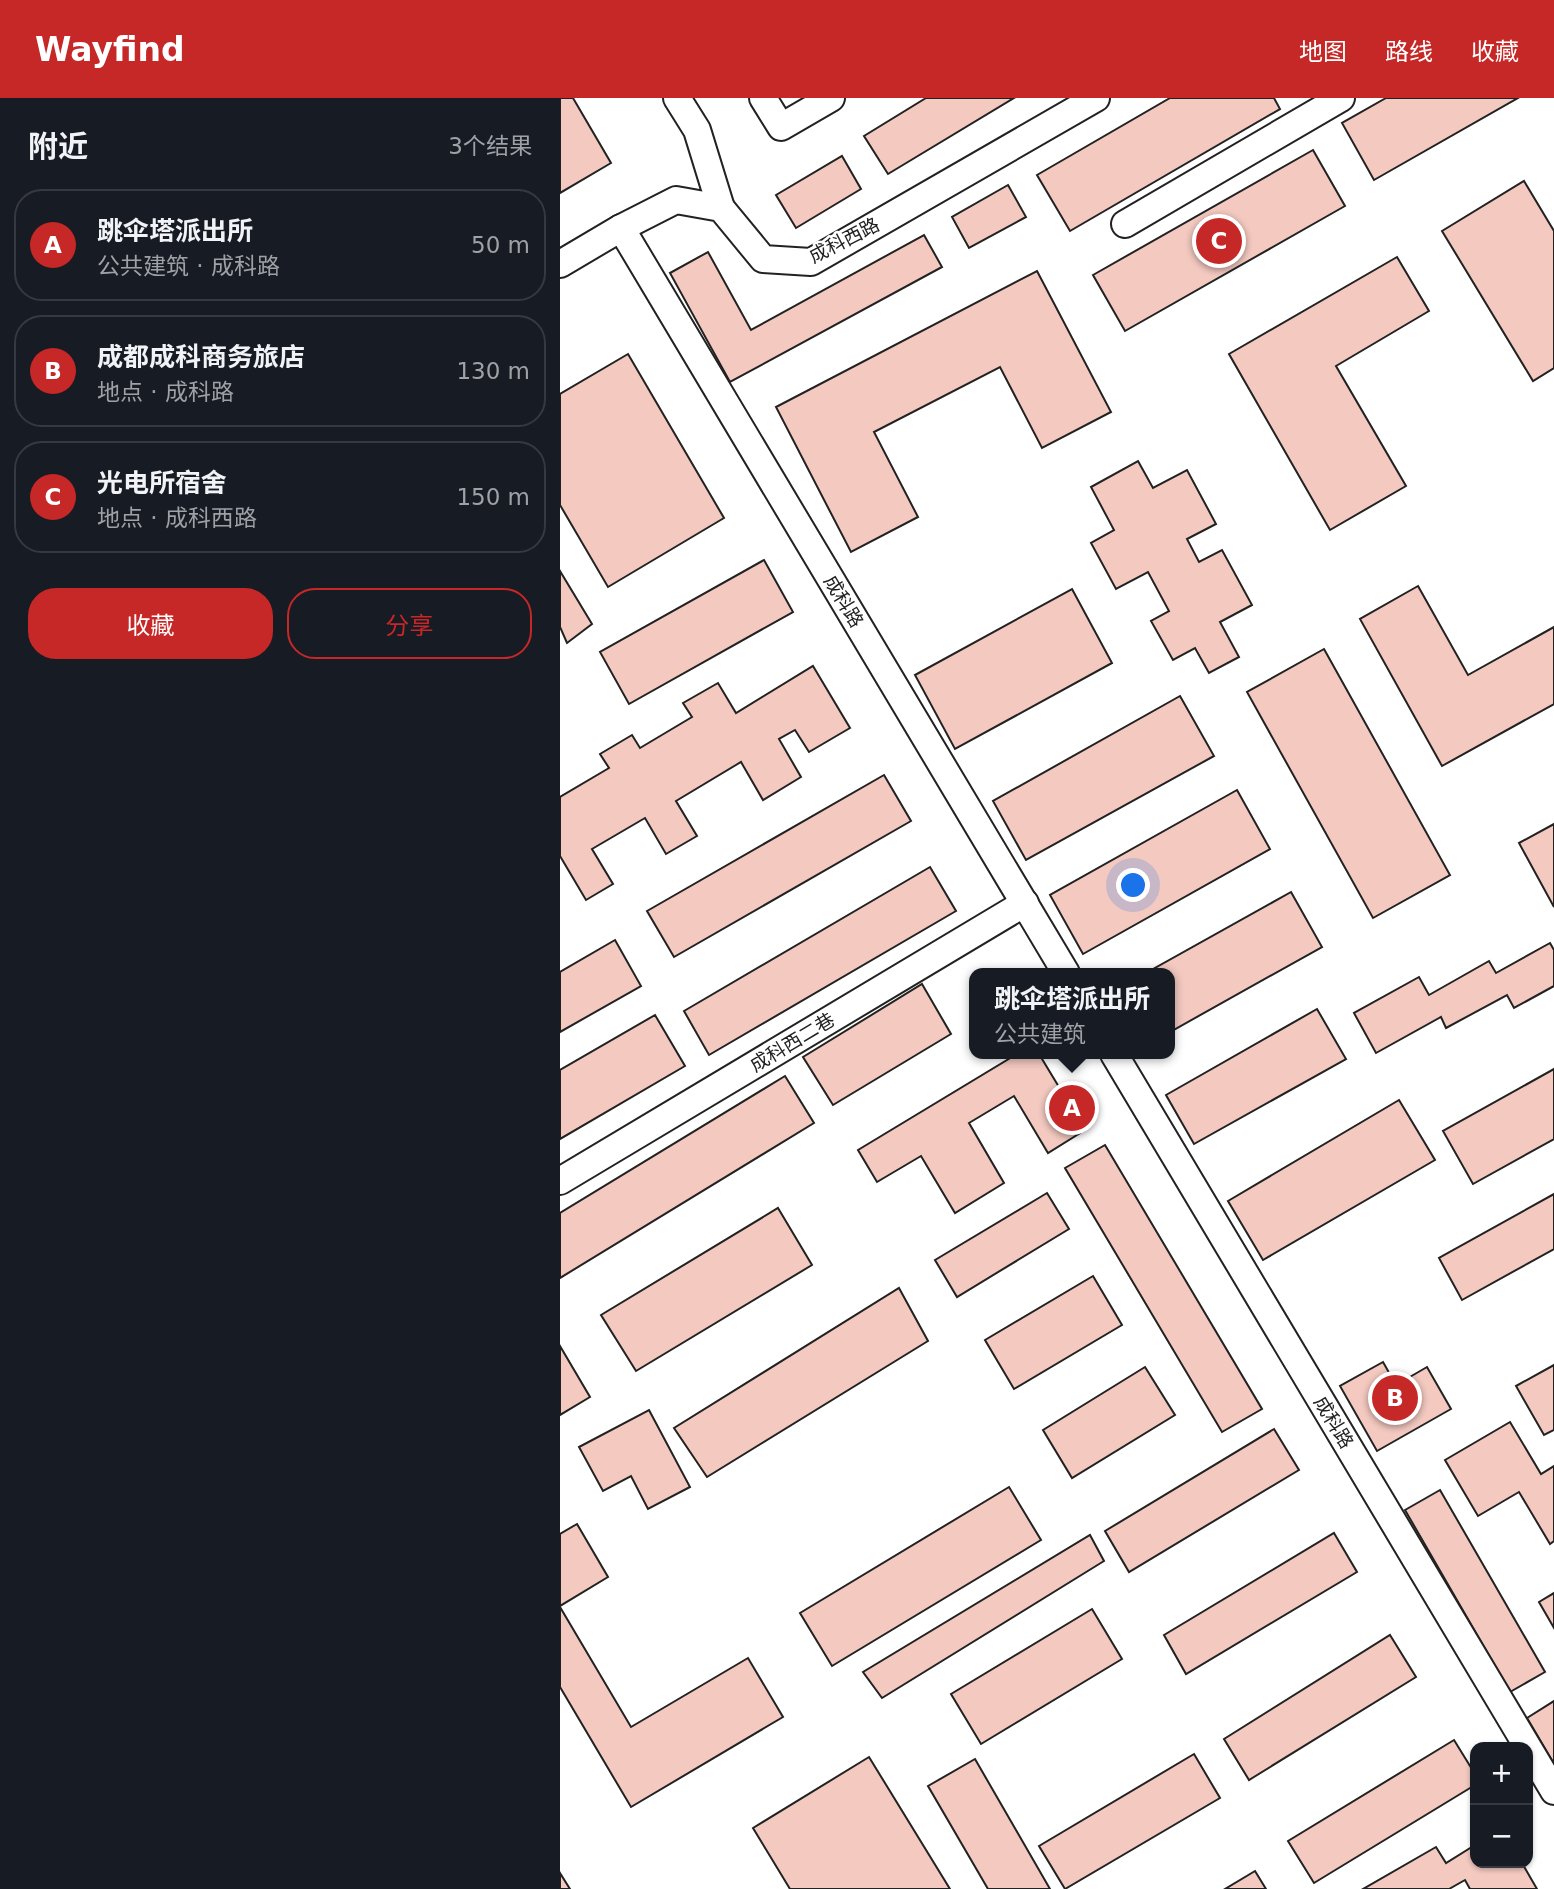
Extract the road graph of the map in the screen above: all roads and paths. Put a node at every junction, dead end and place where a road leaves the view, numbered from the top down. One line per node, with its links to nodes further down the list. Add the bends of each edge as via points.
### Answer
1 (677, 98): 6 (street, via 697,130)
2 (763, 98): 3 (street, via 781,127)
3 (831, 98)
4 (1096, 98): 6 (street, 成科西路, via 810,262 763,259)
5 (1341, 98): 7 (street)
6 (721, 208): 8 (street, via 676,201)
7 (1125, 224)
8 (621, 228): 9 (street); 10 (street, 成科路)
9 (560, 264)
10 (1025, 903): 11 (street, 成科路); 13 (street, 成科西二巷)
11 (1063, 968)
12 (1117, 1059): 14 (street, 成科路)
13 (560, 1181)
14 (1554, 1791)

